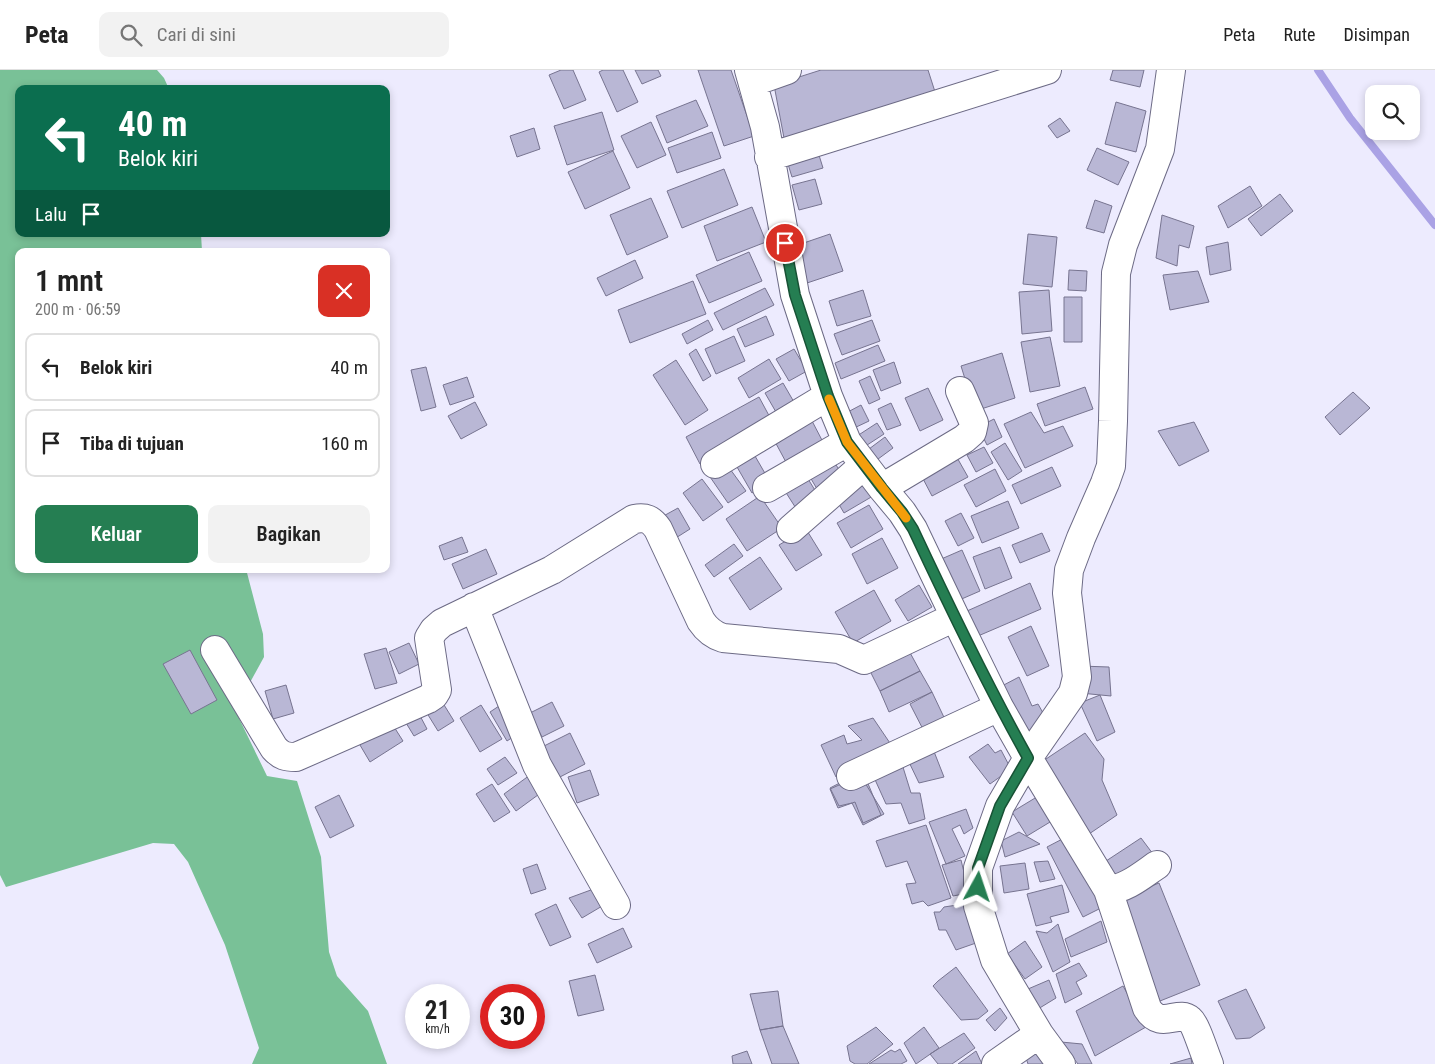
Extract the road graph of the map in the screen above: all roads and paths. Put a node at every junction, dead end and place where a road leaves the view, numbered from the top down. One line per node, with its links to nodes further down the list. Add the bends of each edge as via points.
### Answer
1 (787, 70): 4 (street)
2 (1171, 70): 18 (street, via 1160,149 1116,273 1111,466 1070,570 1067,593 1077,677 1073,693)
3 (1037, 71): 5 (street)
4 (751, 76): 5 (street)
5 (769, 156): 7 (street, via 795,295)
6 (960, 391): 12 (street, via 974,423 972,432)
7 (828, 396): 8 (street); 9 (street)
8 (847, 442): 10 (street); 11 (street)
9 (715, 464)
10 (864, 465): 12 (street); 13 (street)
11 (767, 488)
12 (882, 488): 15 (street, via 913,529)
13 (791, 529)
14 (474, 607): 15 (street, via 552,570 634,519 641,518 648,519 658,529 700,622 723,638 839,649 864,660); 16 (street, via 442,623 429,638 438,690 434,695 296,757 280,755 274,748); 22 (street, via 537,765)
15 (955, 617): 17 (street)
16 (215, 650)
17 (1000, 707): 18 (street); 19 (street)
18 (1028, 758): 21 (street); 23 (street, via 1000,806 978,868 978,906 995,960)
19 (851, 776)
20 (1157, 865): 21 (street, via 1124,886)
21 (1108, 890): 26 (street, via 1147,1008 1155,1018 1188,1018)
22 (616, 905)
23 (1039, 1034): 24 (street); 25 (street)
24 (996, 1064)
25 (1061, 1064)
26 (1209, 1064)

